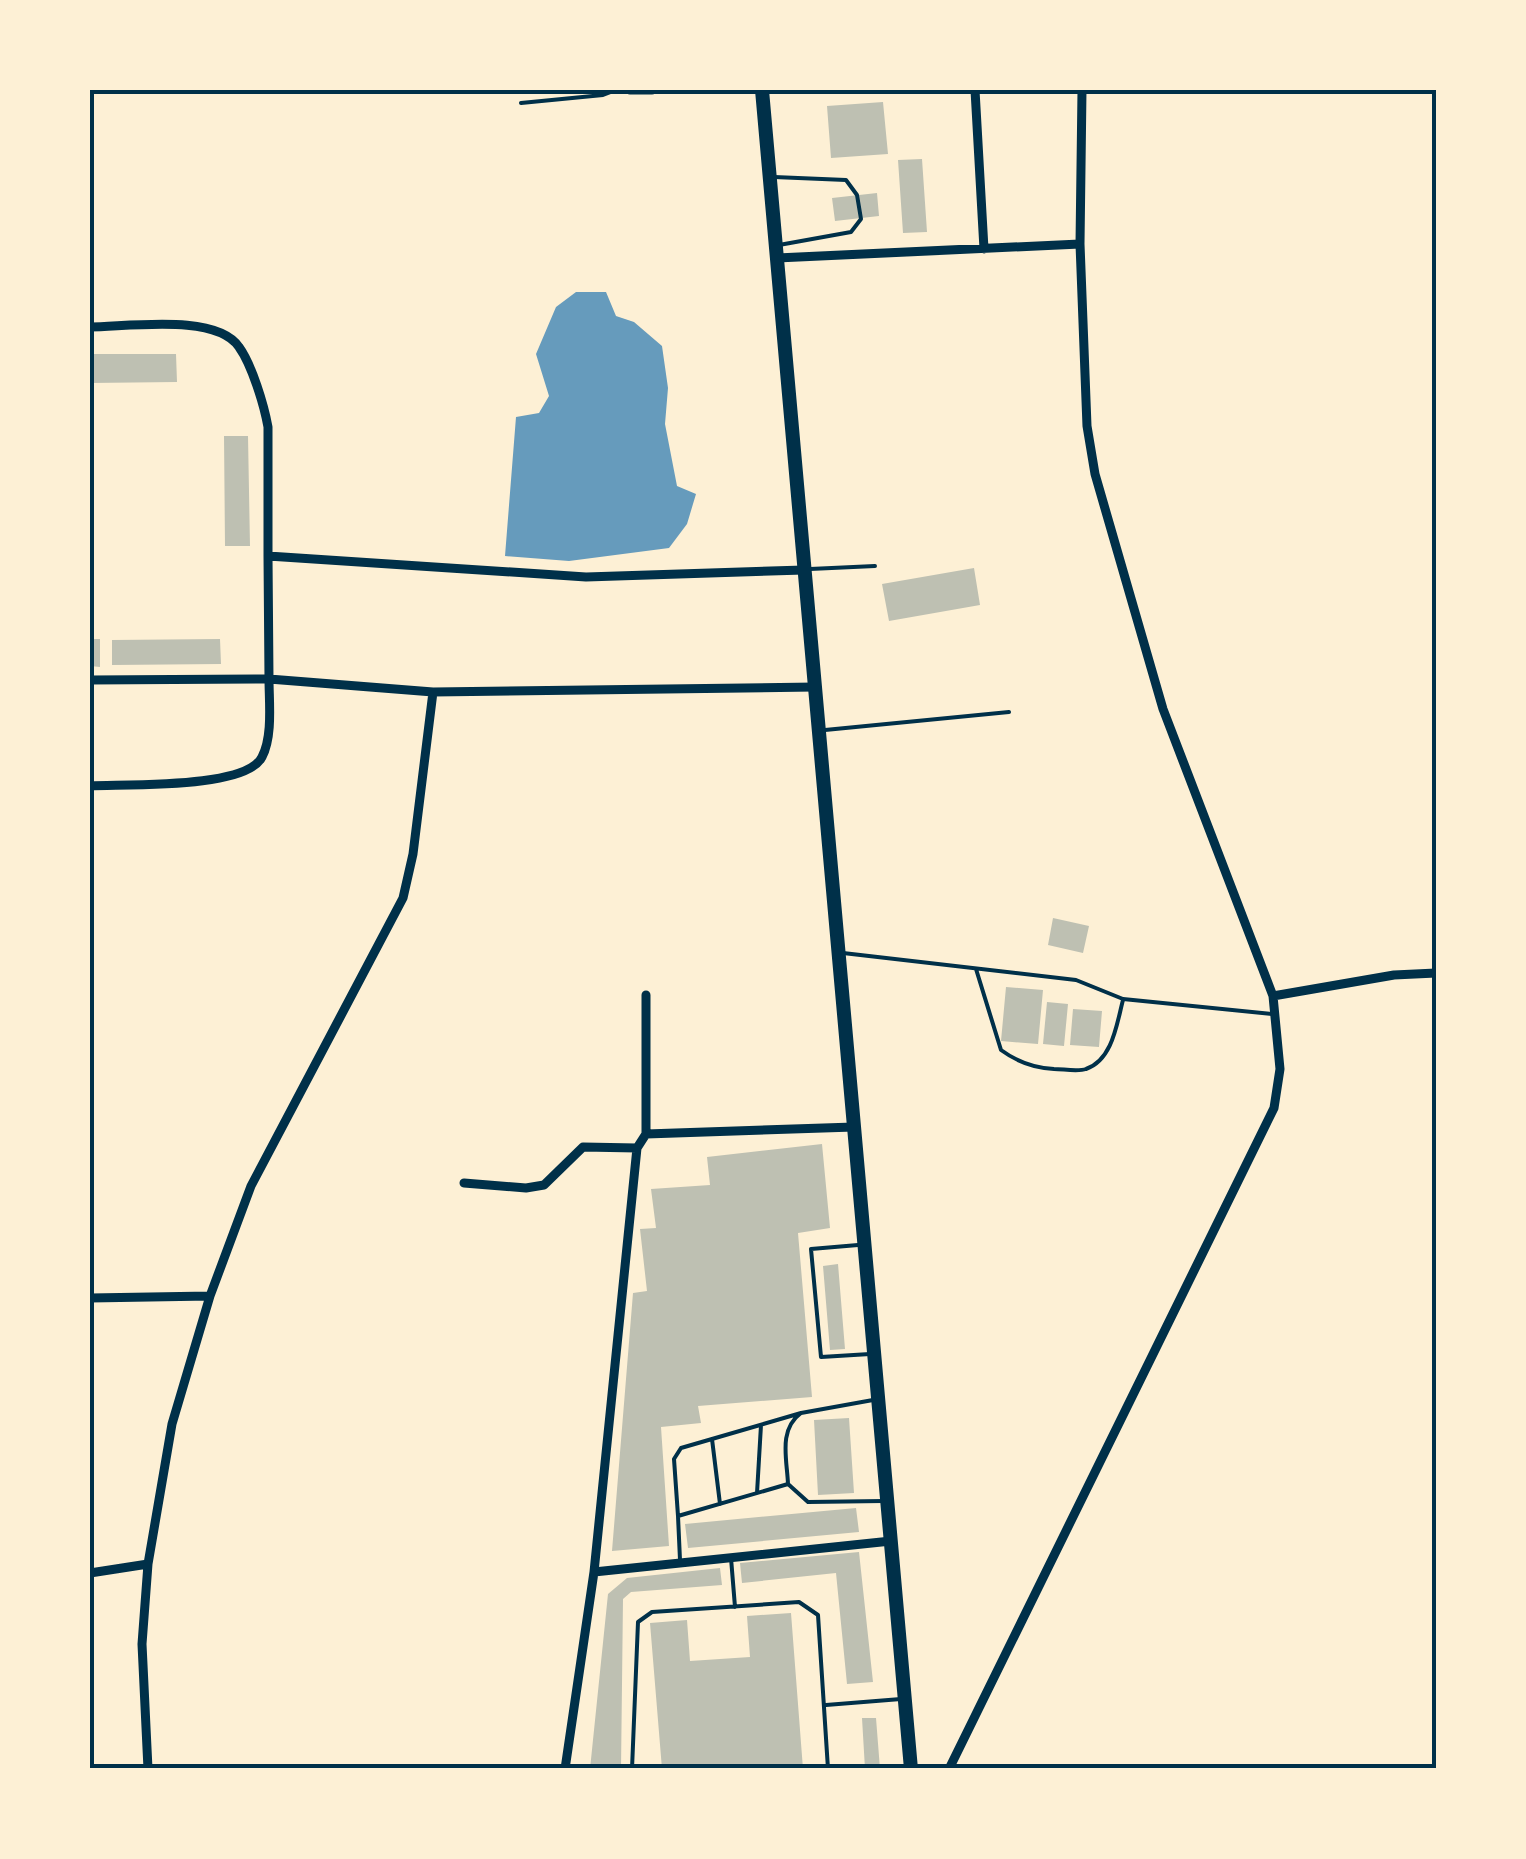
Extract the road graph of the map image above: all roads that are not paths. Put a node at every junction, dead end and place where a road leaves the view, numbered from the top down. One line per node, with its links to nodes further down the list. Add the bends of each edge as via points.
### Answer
1 (616, 90): 7 (lane)
2 (630, 90): 3 (street)
3 (652, 90)
4 (762, 90): 8 (highway)
5 (975, 90): 10 (street)
6 (1082, 90): 9 (street)
7 (521, 103)
8 (770, 176): 11 (highway); 11 (lane, via 846,180 861,219 851,232)
9 (1080, 244): 10 (street); 27 (street, via 1095,474 1163,709)
10 (984, 249): 11 (street)
11 (776, 252): 15 (highway)
12 (90, 327): 13 (street, via 205,326 240,346 268,427)
13 (268, 556): 15 (street, via 586,577); 16 (street)
14 (876, 566): 15 (lane)
15 (804, 570): 18 (highway)
16 (269, 679): 17 (street); 19 (street); 22 (street, via 263,756 249,772 219,780)
17 (90, 680)
18 (815, 687): 19 (street); 21 (highway)
19 (434, 692): 35 (street, via 403,898 251,1186)
20 (1009, 712): 21 (lane)
21 (819, 730): 23 (highway)
22 (90, 786)
23 (839, 952): 24 (lane); 30 (highway)
24 (976, 969): 28 (lane, via 1076,980); 28 (lane, via 1001,1050 1048,1069 1086,1069 1098,1060 1112,1042)
25 (1436, 973): 27 (street)
26 (646, 996): 31 (street)
27 (1273, 996): 29 (street)
28 (1123, 999): 29 (lane)
29 (1274, 1014): 61 (street, via 1280,1069 1274,1108)
30 (854, 1127): 31 (street); 34 (highway)
31 (646, 1134): 32 (street)
32 (637, 1148): 33 (street, via 583,1148 544,1185); 51 (street)
33 (464, 1183)
34 (864, 1245): 37 (highway); 37 (lane, via 811,1249 820,1358)
35 (210, 1296): 36 (street); 50 (street, via 172,1424)
36 (90, 1298)
37 (874, 1354): 38 (highway)
38 (878, 1399): 39 (lane); 44 (highway)
39 (801, 1414): 40 (lane); 42 (lane, via 786,1432)
40 (761, 1425): 41 (lane); 43 (lane)
41 (712, 1439): 45 (lane); 46 (lane, via 676,1452)
42 (788, 1484): 43 (lane); 44 (lane, via 808,1502)
43 (757, 1493): 45 (lane)
44 (888, 1501): 47 (highway)
45 (720, 1504): 46 (lane)
46 (678, 1516): 49 (lane)
47 (891, 1541): 48 (street); 54 (highway)
48 (730, 1558): 49 (street); 53 (lane)
49 (680, 1563): 51 (street)
50 (148, 1564): 52 (street); 56 (street, via 142,1644)
51 (594, 1572): 57 (street)
52 (90, 1573)
53 (735, 1607): 55 (lane, via 799,1602 818,1615); 58 (lane, via 652,1612 638,1622)
54 (905, 1698): 55 (lane); 60 (highway)
55 (826, 1705): 59 (lane)
56 (148, 1769)
57 (565, 1769)
58 (632, 1769)
59 (828, 1769)
60 (912, 1769)
61 (950, 1769)

